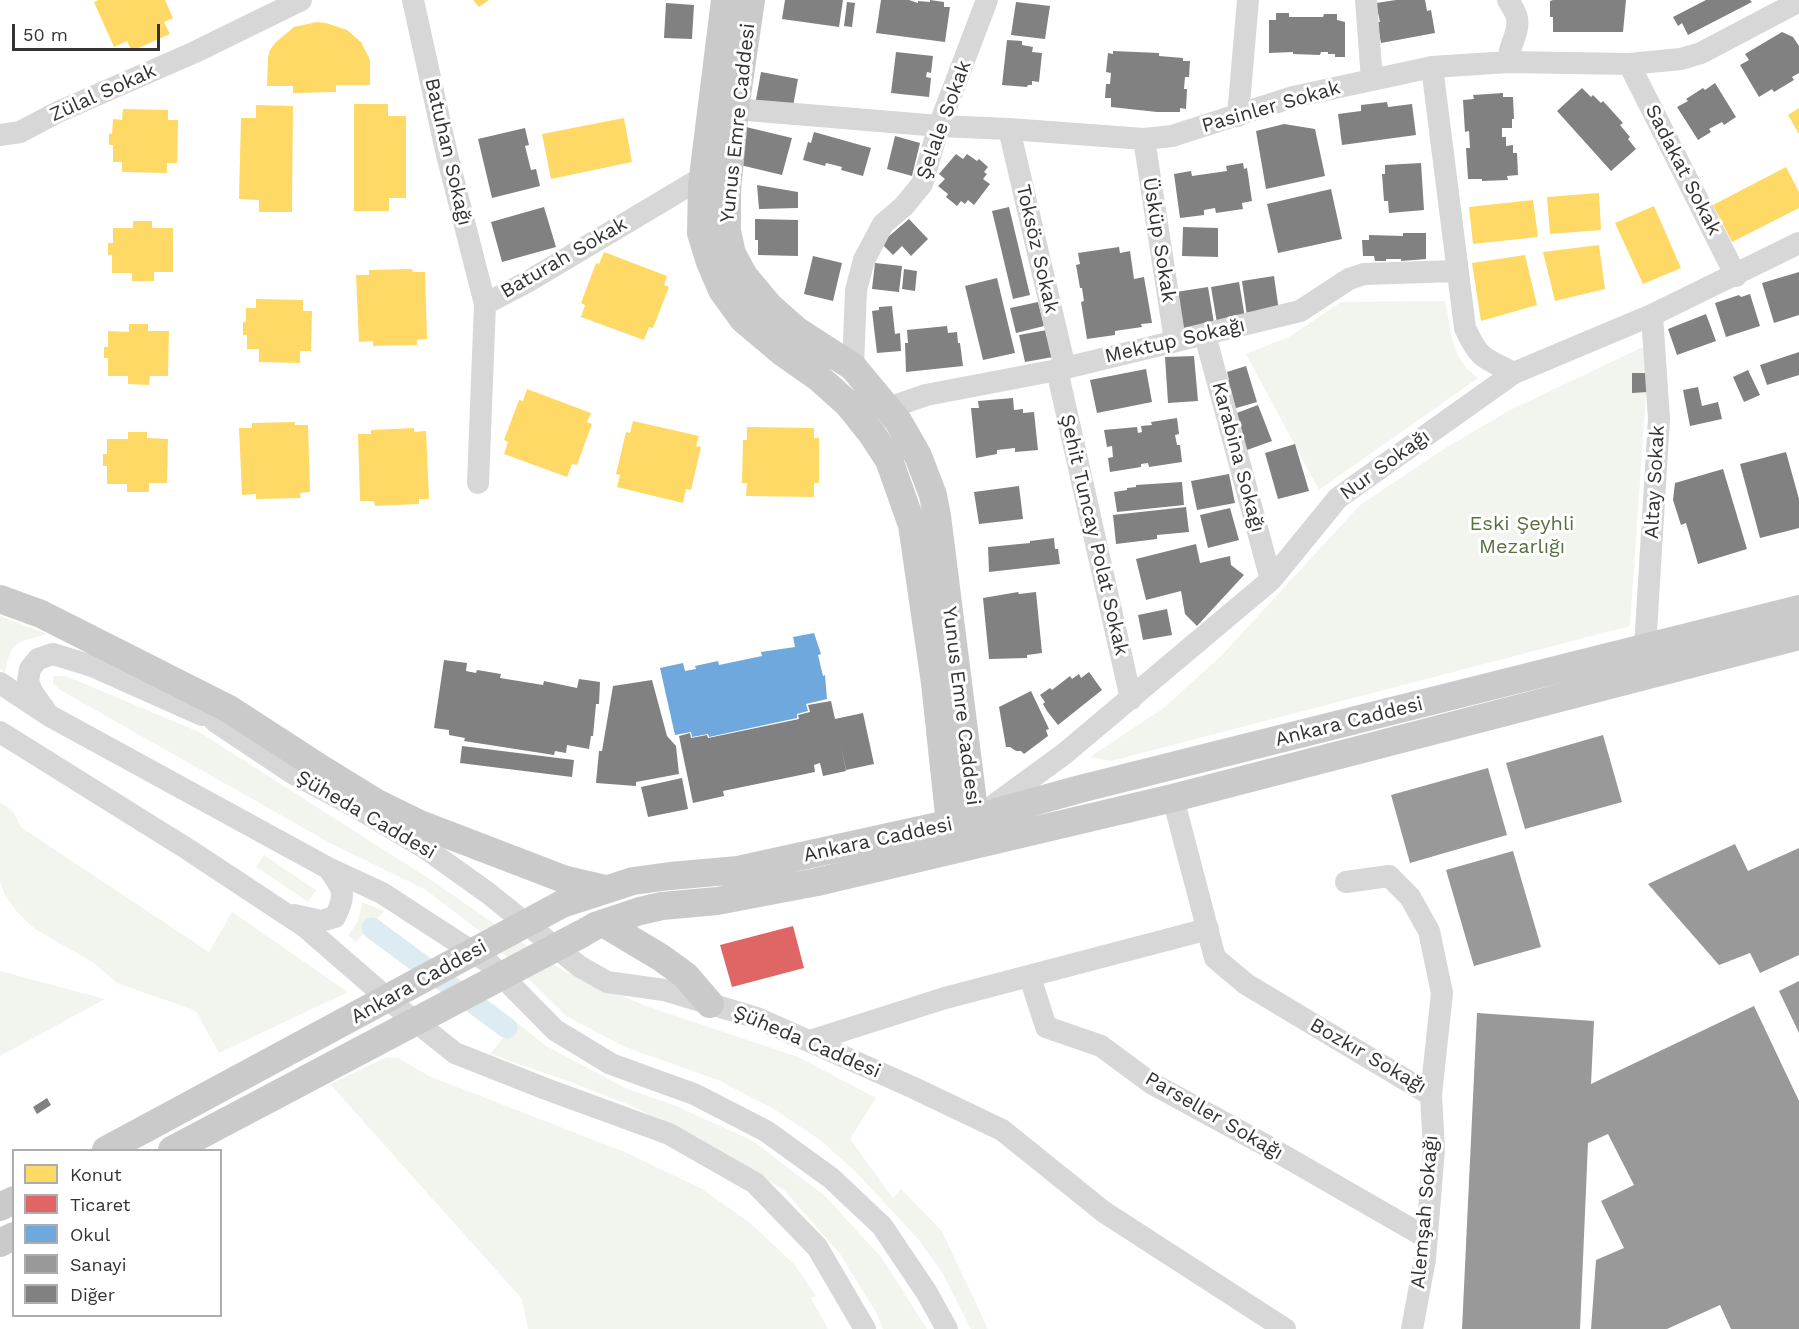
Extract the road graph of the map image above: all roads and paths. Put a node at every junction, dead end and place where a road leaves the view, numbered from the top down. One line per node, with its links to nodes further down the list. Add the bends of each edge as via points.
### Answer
1 (301, 0): 18 (street, Zülal Sokak, via 20,132)
2 (412, 0): 24 (street, Batuhan Sokağı)
3 (724, 0): 20 (main road, Yunus Emre Caddesi)
4 (751, 0): 14 (main road, Yunus Emre Caddesi)
5 (987, 0): 16 (street, Şelale Sokak)
6 (1248, 0): 15 (street)
7 (1366, 0): 13 (street)
8 (1508, 0): 10 (street, via 1517,17)
9 (1795, 5): 11 (street, Pasinler Sokak, via 1701,53)
10 (1509, 62): 11 (street, Pasinler Sokak); 12 (street, Pasinler Sokak)
11 (1629, 64): 23 (street, Sadakat Sokak)
12 (1432, 67): 13 (street, Pasinler Sokak); 22 (street)
13 (1372, 80): 15 (street, Pasinler Sokak, via 1293,97)
14 (735, 109): 16 (street, Pasinler Sokak); 28 (main road, Yunus Emre Caddesi, via 727,200 732,254 744,276 770,306 796,330)
15 (1238, 116): 19 (street, Pasinler Sokak, via 1172,136)
16 (939, 126): 17 (street, Pasinler Sokak); 28 (street, Şelale Sokak, via 921,184 904,207 883,224 864,260 856,290)
17 (1009, 129): 19 (street, Pasinler Sokak); 29 (street, Toksöz Sokak)
18 (0, 135)
19 (1144, 139): 27 (street, Üsküp Sokak)
20 (703, 177): 24 (street, Baturah Sokak); 47 (main road, Yunus Emre Caddesi, via 701,233 722,290 742,319 848,404 889,460 912,525 935,683)
21 (1799, 243): 23 (street, Nur Sokağı)
22 (1456, 271): 26 (street, Mektup Sokağı, via 1364,274 1349,279 1300,311); 30 (street, via 1465,328 1472,343 1481,357)
23 (1736, 276): 25 (street, Nur Sokağı)
24 (485, 304): 32 (street, Baturah Sokak)
25 (1652, 315): 30 (street, Nur Sokağı); 37 (street, Altay Sokak, via 1659,419)
26 (1205, 335): 27 (street, Mektup Sokağı); 33 (street, Karabina Sokağı)
27 (1175, 341): 29 (street, Mektup Sokağı)
28 (853, 367): 31 (main road, Yunus Emre Caddesi)
29 (1061, 369): 31 (street, Mektup Sokağı, via 926,395); 40 (street, Şehit Tuncay Polat Sokak)
30 (1514, 373): 33 (street, Nur Sokağı, via 1338,498)
31 (889, 410): 47 (main road, Yunus Emre Caddesi, via 910,441 933,495 942,552)
32 (478, 483)
33 (1271, 580): 40 (street, Nur Sokağı)
34 (0, 599): 38 (main road, via 41,614)
35 (1799, 609): 37 (main road, Ankara Caddesi)
36 (1799, 636): 46 (main road, Ankara Caddesi)
37 (1645, 648): 45 (main road, Ankara Caddesi)
38 (173, 679): 42 (street, Şüheda Caddesi); 51 (main road, via 229,709 375,802 420,824 566,880)
39 (0, 683): 41 (street)
40 (1131, 699): 44 (street, Nur Sokağı)
41 (50, 716): 42 (street, via 28,681 38,658 53,654 93,666); 49 (street)
42 (216, 722): 56 (street, Şüheda Caddesi, via 294,774 426,848 579,966 608,982 664,990)
43 (0, 732): 52 (street)
44 (1064, 754): 45 (street, via 1060,776); 47 (street, Nur Sokağı)
45 (1080, 789): 47 (main road, Ankara Caddesi)
46 (1173, 798): 48 (main road, Ankara Caddesi); 54 (street, Bozkır Sokağı)
47 (963, 821): 48 (main road, Yunus Emre Caddesi); 51 (main road, Ankara Caddesi, via 738,870 650,878)
48 (968, 847): 53 (main road, Ankara Caddesi, via 817,882 717,901 651,908)
49 (328, 868): 52 (street, via 342,887 342,904 335,918 321,921); 63 (street, via 382,893 488,962 555,1030 611,1064 694,1094 766,1131 831,1178 882,1226)
50 (1346, 882): 58 (street, Bozkır Sokağı, via 1389,876 1410,897 1428,931 1442,993)
51 (605, 889): 59 (main road, Ankara Caddesi, via 562,904)
52 (284, 912): 62 (street, via 455,1053 669,1134 756,1183 817,1246)
53 (593, 928): 56 (main road, via 660,957 685,975); 60 (main road, Ankara Caddesi)
54 (1208, 929): 55 (street); 58 (street, Bozkır Sokağı, via 1215,958 1245,984)
55 (1030, 977): 57 (street, via 945,998); 61 (street, Parseller Sokağı, via 1046,1027 1101,1046 1151,1083)
56 (710, 1004): 57 (street, Şüheda Caddesi, via 757,1017)
57 (810, 1041): 64 (street, Şüheda Caddesi, via 1002,1130 1104,1212)
58 (1431, 1095): 61 (street, Alemşah Sokağı, via 1434,1149)
59 (108, 1149)
60 (174, 1149)
61 (1426, 1238): 65 (street, Alemşah Sokağı)
62 (865, 1329)
63 (946, 1329)
64 (1285, 1329)
65 (1412, 1329)

